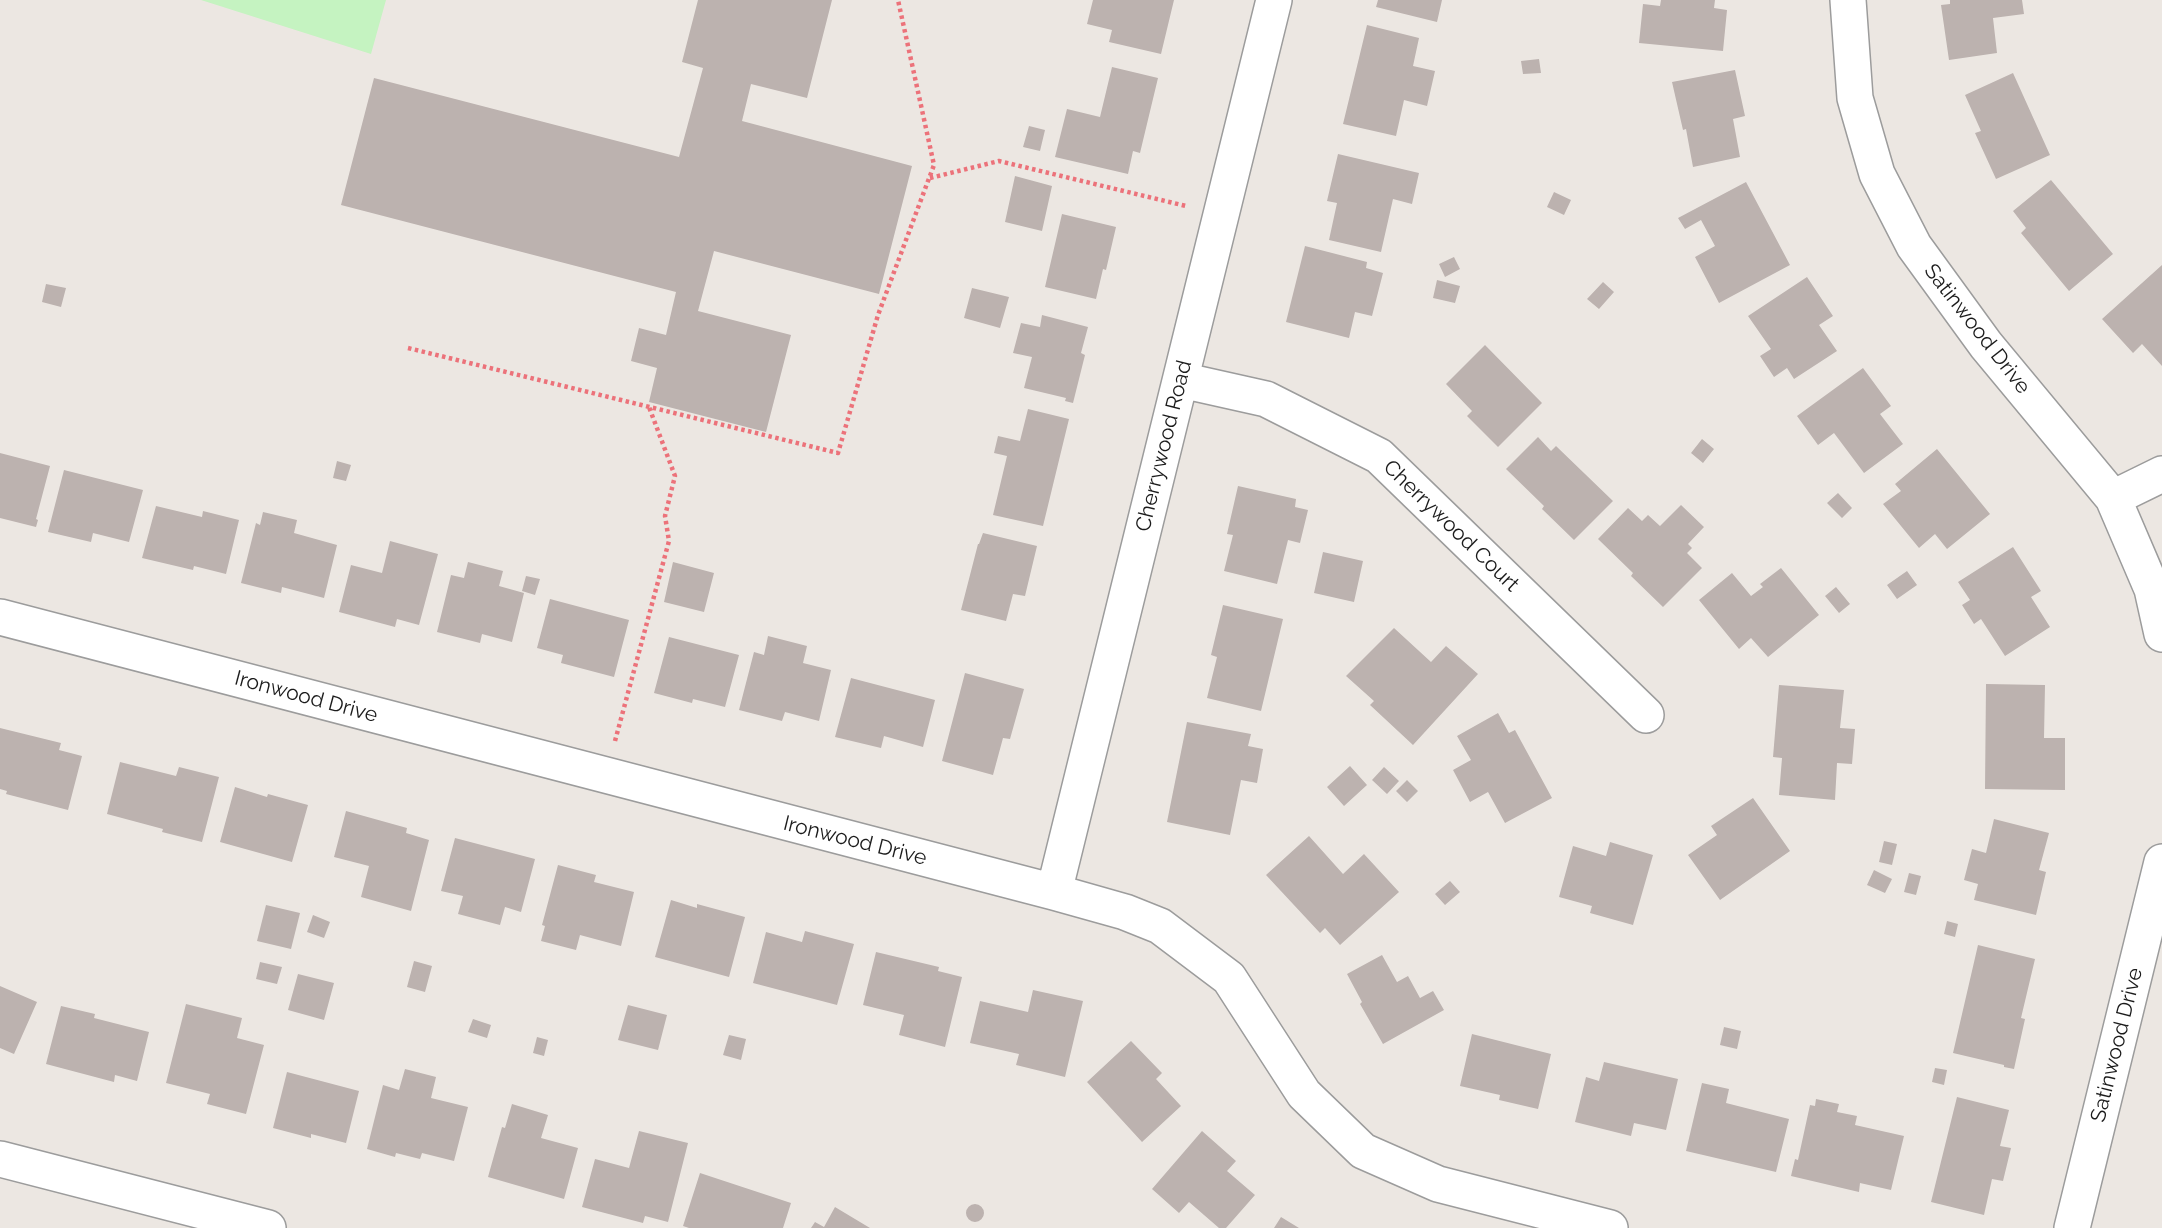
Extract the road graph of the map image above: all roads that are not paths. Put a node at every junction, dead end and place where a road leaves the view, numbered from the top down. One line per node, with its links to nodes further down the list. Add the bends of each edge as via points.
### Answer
1 (1274, 0): 3 (street, Cherrywood Road)
2 (1848, 0): 5 (street, Satinwood Drive, via 1855,98 1877,174 1914,246 1986,345)
3 (1181, 380): 8 (street, Cherrywood Court, via 1266,399 1379,456); 10 (street, Cherrywood Road)
4 (2162, 474): 5 (street)
5 (2113, 498): 7 (street, Satinwood Drive, via 2152,589)
6 (0, 617): 10 (street, Ironwood Drive)
7 (2162, 634)
8 (1646, 715)
9 (2162, 862): 15 (street, Satinwood Drive)
10 (1054, 892): 12 (street, Ironwood Drive, via 1160,926 1229,978 1304,1094 1363,1151 1438,1184)
11 (0, 1159): 13 (street)
12 (1554, 1221): 14 (street, Ironwood Drive)
13 (268, 1228)
14 (1610, 1228)
15 (2072, 1228)

